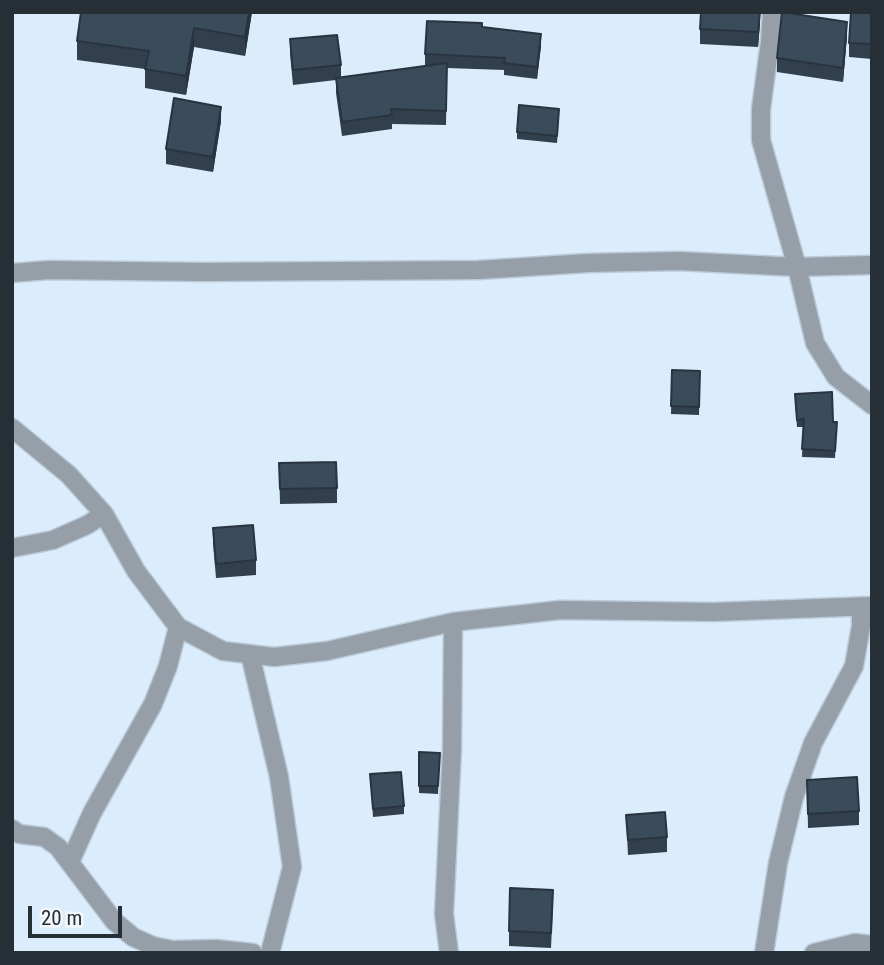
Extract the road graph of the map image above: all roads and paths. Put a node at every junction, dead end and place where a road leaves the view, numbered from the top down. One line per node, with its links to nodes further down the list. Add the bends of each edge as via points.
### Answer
1 (772, 12): 3 (street, via 761,140)
2 (872, 265): 3 (street)
3 (797, 267): 4 (street, via 680,261 478,270); 5 (street, via 815,343 836,377)
4 (12, 273)
5 (872, 405)
6 (12, 428): 7 (street, via 69,475)
7 (104, 514): 8 (street, via 53,540); 11 (street, via 136,571)
8 (12, 548)
9 (866, 607): 10 (street, via 560,610); 19 (street, via 854,666 813,743 794,797)
10 (453, 622): 12 (street, via 327,651 274,657); 18 (street, via 444,901)
11 (178, 627): 12 (street, via 223,651); 14 (street, via 153,704)
12 (250, 654): 17 (street, via 279,777 292,867)
13 (12, 829): 14 (street, via 44,837)
14 (70, 862): 16 (street, via 114,921 143,942 173,950)
15 (872, 945): 20 (street, via 855,943)
16 (253, 953)
17 (270, 953)
18 (449, 953)
19 (764, 953)
20 (814, 953)

